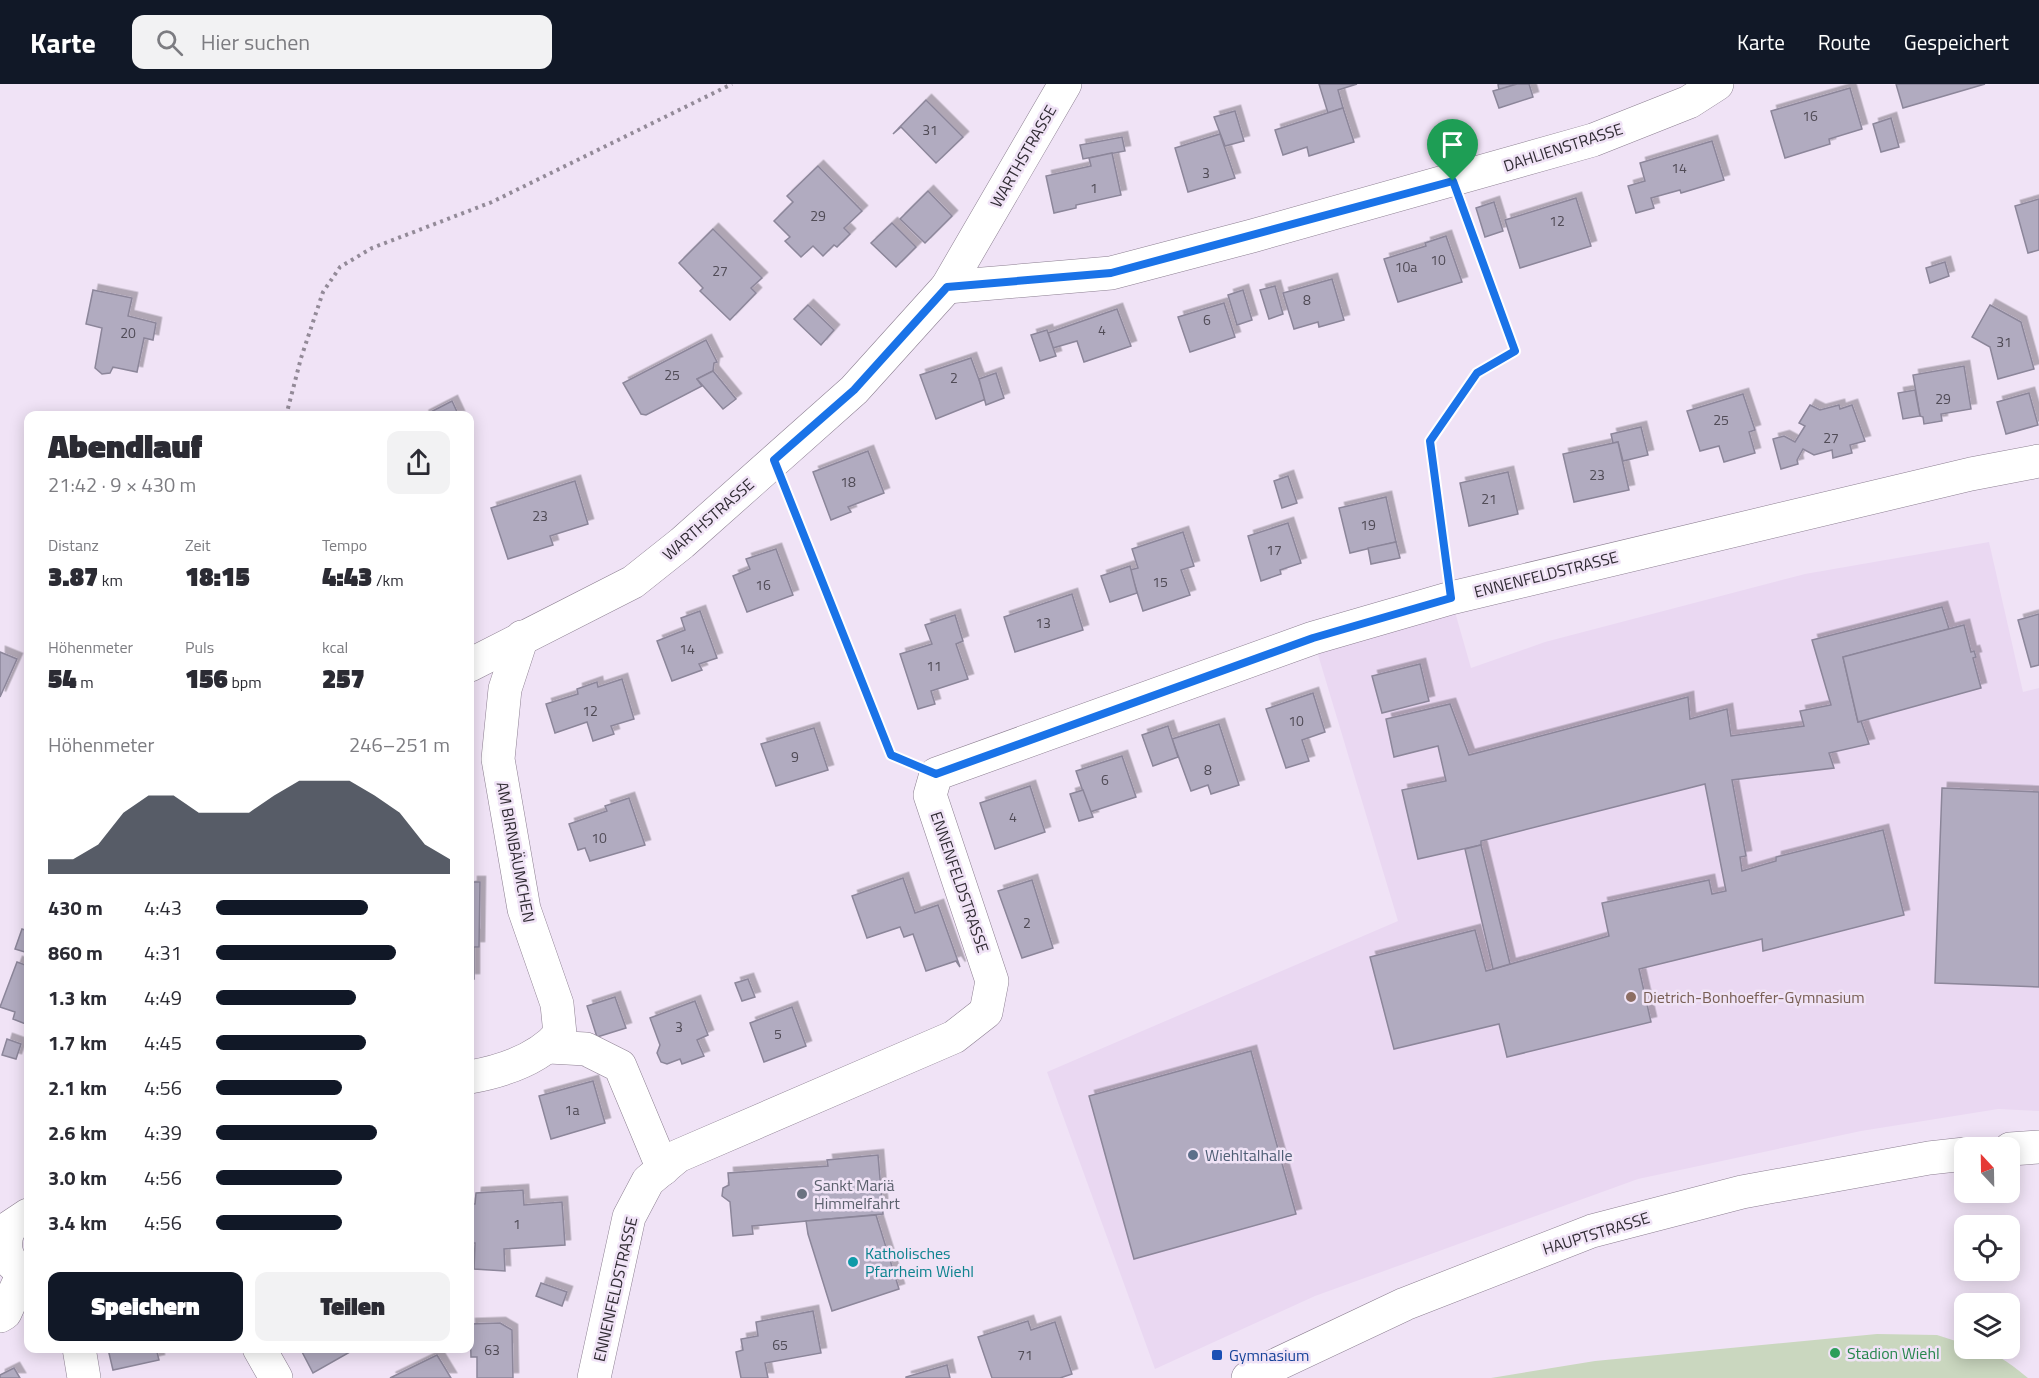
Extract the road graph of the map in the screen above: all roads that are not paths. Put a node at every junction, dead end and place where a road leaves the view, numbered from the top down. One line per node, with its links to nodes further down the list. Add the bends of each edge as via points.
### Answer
1 (1065, 84): 3 (street, WARTHSTRASSE)
2 (1716, 84): 3 (street, DAHLIENSTRASSE, via 1689,102 1593,140 1111,273)
3 (947, 287): 5 (street, WARTHSTRASSE, via 854,390 682,543 633,582)
4 (2039, 461): 12 (street, ENNENFELDSTRASSE, via 1451,598 1313,638 936,774 930,795 992,981 986,1012 954,1037 678,1156)
5 (522, 637): 6 (street, WARTHSTRASSE); 7 (street, AM BIRNBÄUMCHEN, via 506,689 498,759 524,909 557,1004 560,1034)
6 (474, 663)
7 (549, 1047): 8 (street, via 529,1059); 12 (street, via 586,1049 620,1066)
8 (474, 1076)
9 (2039, 1147): 10 (street)
10 (2020, 1148)
11 (1954, 1155): 22 (street, HAUPTSTRASSE, via 1742,1192 1592,1231 1424,1296)
12 (663, 1169): 21 (street, ENNENFELDSTRASSE, via 648,1181 629,1217)
13 (13, 1220): 14 (street, via 5,1237 6,1252 10,1262)
14 (24, 1271)
15 (24, 1276): 16 (street)
16 (0, 1316)
17 (80, 1353): 19 (street)
18 (262, 1353): 20 (street)
19 (84, 1378)
20 (276, 1378)
21 (594, 1378)
22 (1248, 1378)

